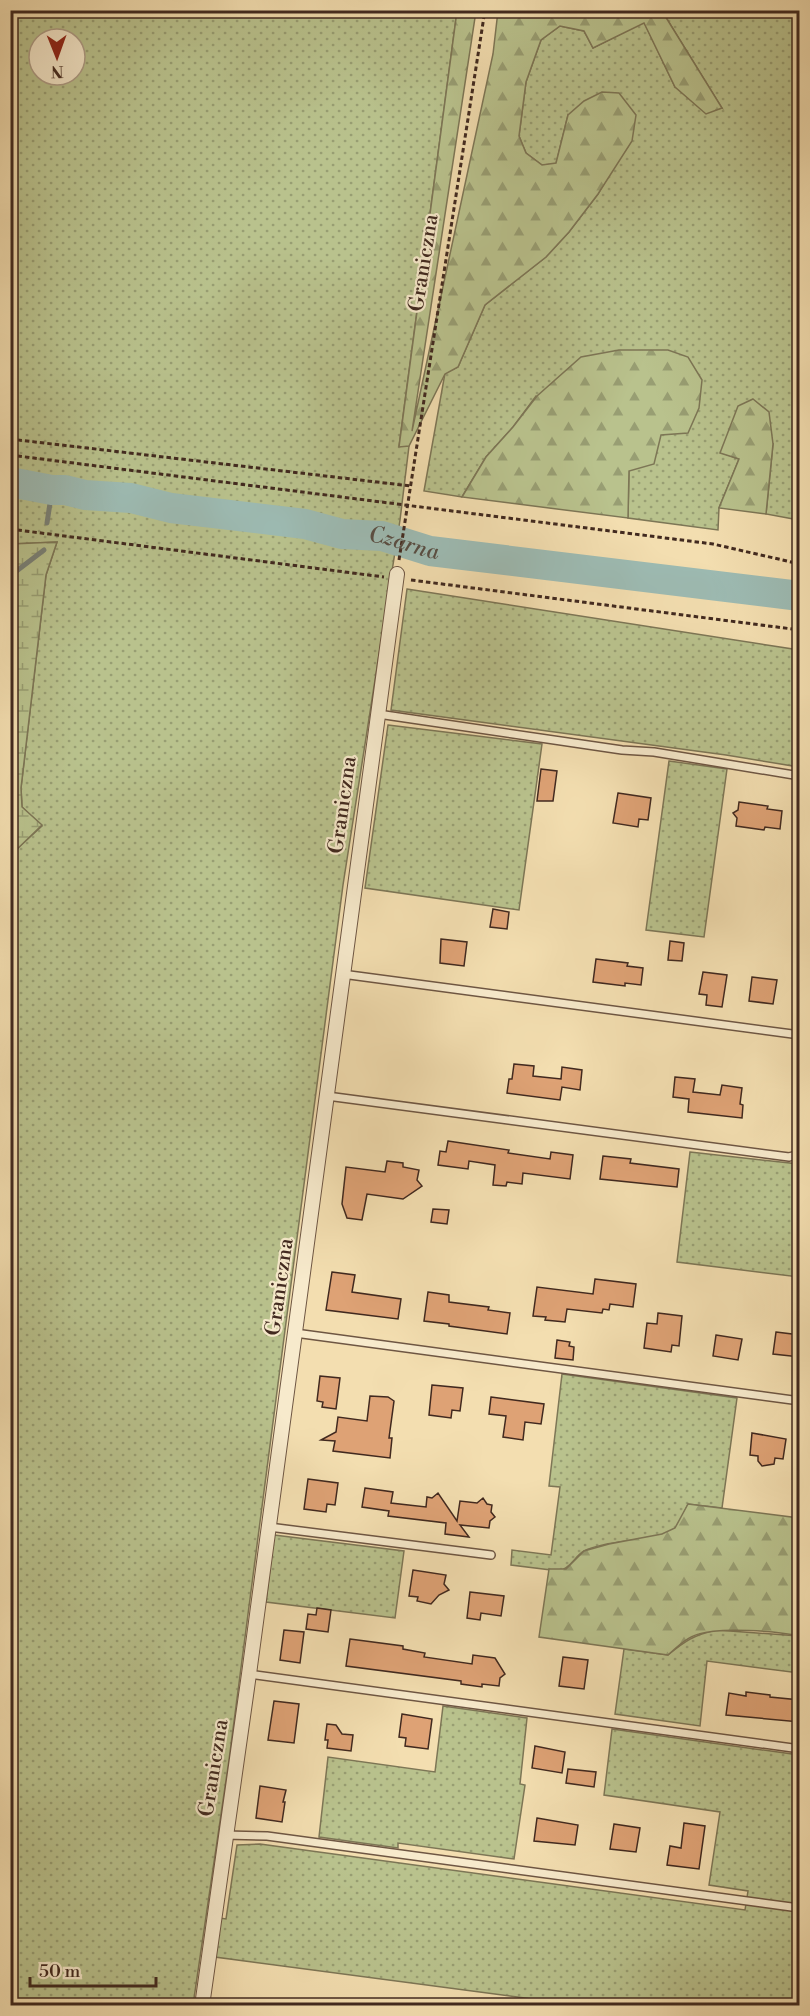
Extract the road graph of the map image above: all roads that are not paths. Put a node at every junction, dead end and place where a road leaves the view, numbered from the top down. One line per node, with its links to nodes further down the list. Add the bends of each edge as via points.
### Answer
1 (397, 576): 2 (street, Graniczna)
2 (377, 714): 3 (lane); 4 (street, Graniczna)
3 (800, 776)
4 (342, 974): 5 (lane); 6 (street, Graniczna)
5 (800, 1035)
6 (326, 1096): 7 (lane, via 789,1157); 8 (street, Graniczna)
7 (800, 1154)
8 (295, 1333): 9 (lane); 10 (street, Graniczna)
9 (800, 1401)
10 (269, 1527): 11 (lane); 12 (street, Graniczna)
11 (491, 1555)
12 (249, 1674): 13 (lane); 14 (street, Graniczna)
13 (800, 1749)
14 (225, 1835): 15 (lane, via 267,1836); 16 (street, Graniczna)
15 (799, 1908)
16 (202, 2006)

